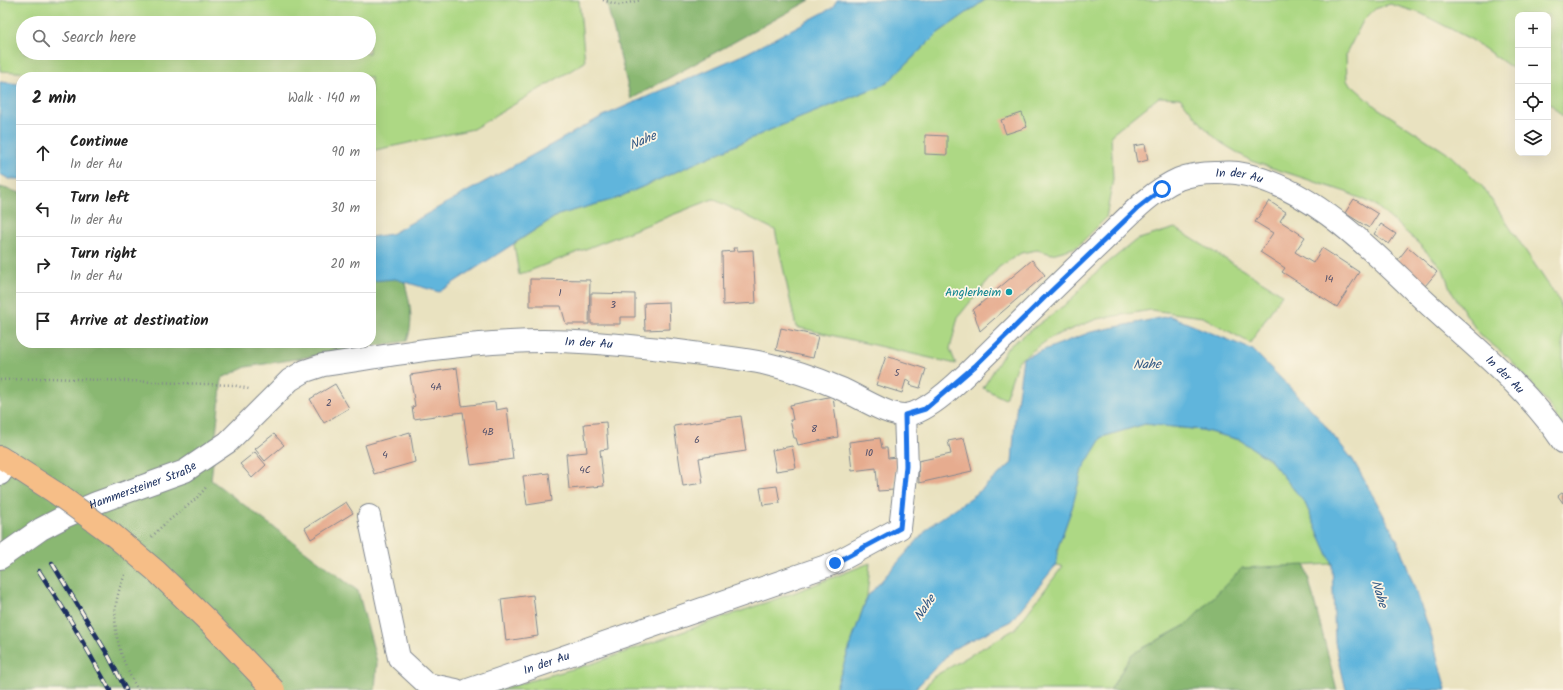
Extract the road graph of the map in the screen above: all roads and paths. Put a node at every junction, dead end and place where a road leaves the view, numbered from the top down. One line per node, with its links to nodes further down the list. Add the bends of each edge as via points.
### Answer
1 (603, 0): 2 (path, via 619,5)
2 (641, 0)
3 (0, 380): 4 (path, via 50,378 233,385)
4 (272, 397): 5 (street, In der Au, via 290,380 323,365 452,347 565,340 614,343 762,363 800,372 886,410); 9 (street, Hammersteiner Straße, via 228,442 185,472 64,517 41,529)
5 (905, 415): 6 (street, In der Au, via 925,409 975,366 1138,208 1162,189 1180,179 1205,173 1236,173 1288,190 1340,223 1513,382 1539,409); 12 (street, In der Au, via 906,466 900,528 835,563)
6 (1563, 442)
7 (3, 464): 10 (main road, bridge, via 56,493 112,534 156,571 209,622)
8 (370, 516): 11 (street, via 399,658 427,684)
9 (0, 558)
10 (274, 690)
11 (456, 690)
12 (468, 690)

